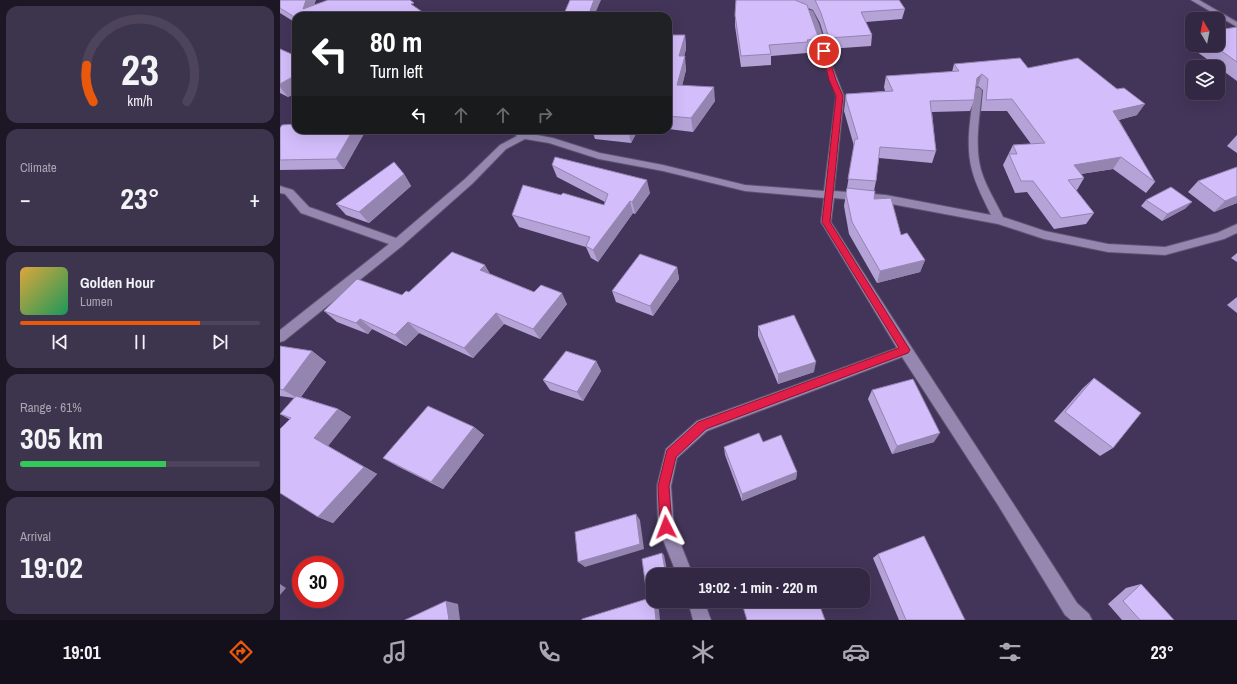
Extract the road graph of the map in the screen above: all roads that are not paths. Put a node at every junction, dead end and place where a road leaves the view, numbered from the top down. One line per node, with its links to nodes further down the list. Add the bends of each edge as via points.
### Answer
1 (775, 0): 8 (street, via 810,13 817,25 832,80 840,96)
2 (1194, 0): 3 (street)
3 (1237, 25)
4 (978, 90): 9 (street, via 974,163)
5 (521, 134): 6 (street)
6 (524, 136): 8 (street, via 550,140 599,156 745,188); 11 (street, via 503,147)
7 (280, 189): 11 (street, via 289,192 305,210)
8 (829, 193): 9 (street, via 886,199); 13 (street, via 826,222)
9 (999, 220): 10 (street, via 1044,235 1108,248 1165,251 1220,236)
10 (1237, 228)
11 (398, 242): 12 (street)
12 (280, 337)
13 (905, 350): 14 (street, via 702,426 671,454 664,486 666,527); 17 (street, via 1003,500 1070,609)
14 (682, 568)
15 (698, 608): 16 (street)
16 (702, 620)
17 (1083, 620)

